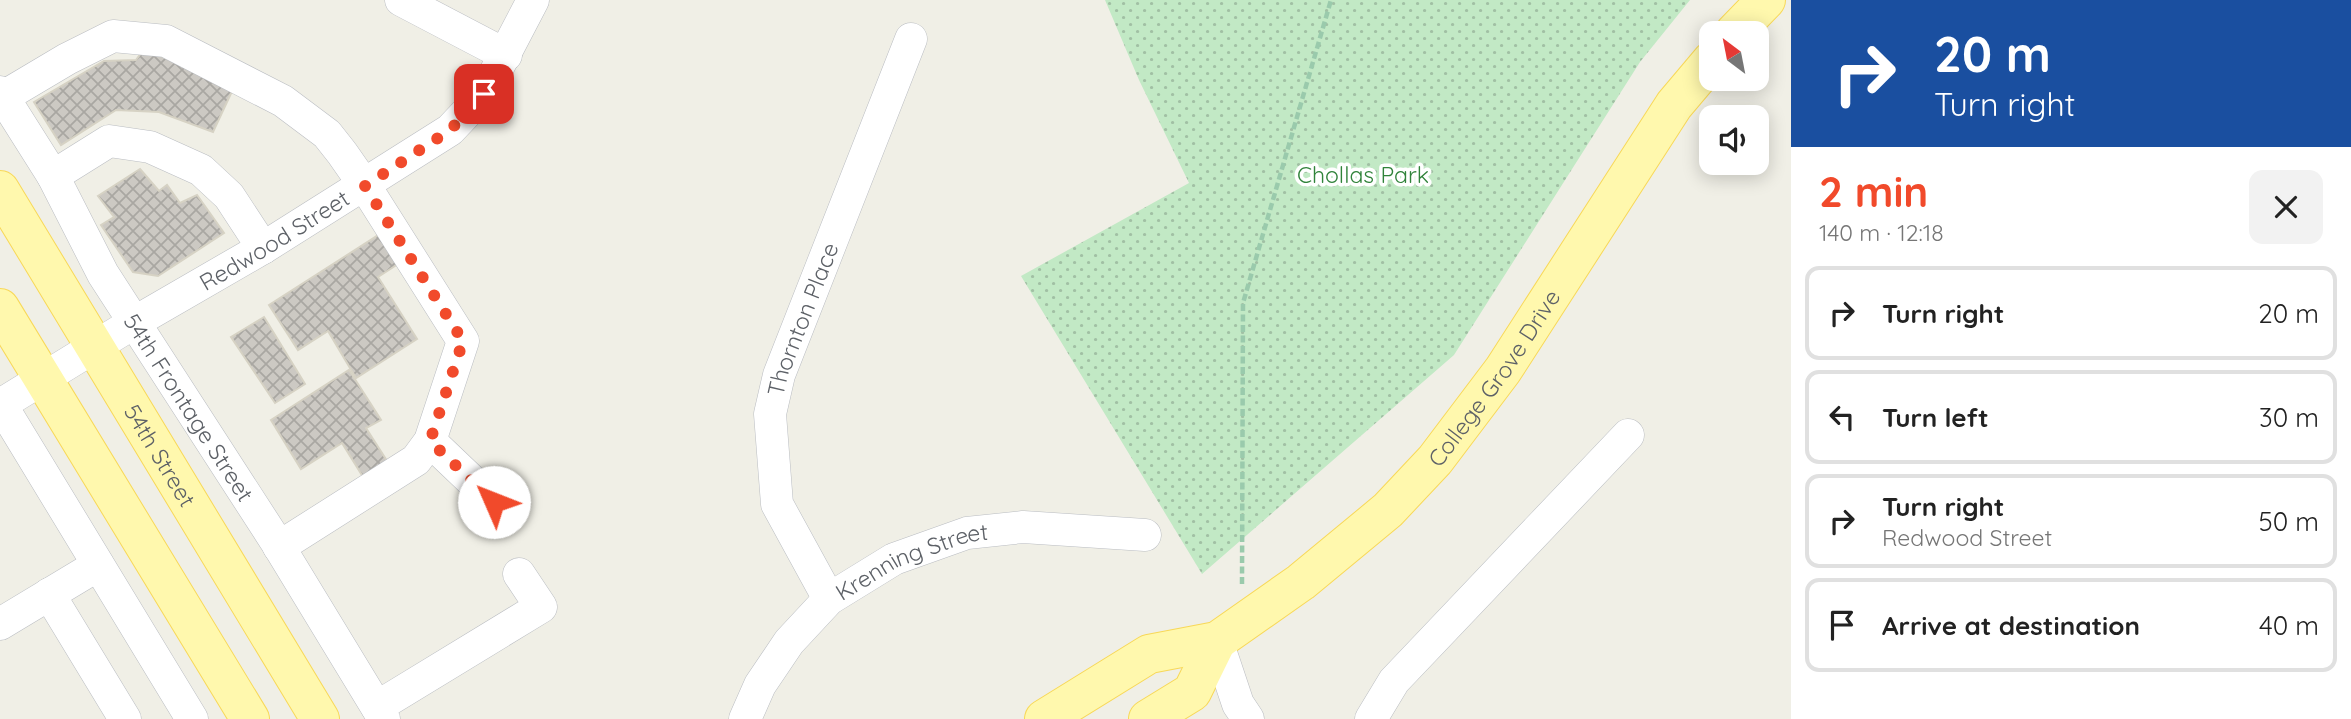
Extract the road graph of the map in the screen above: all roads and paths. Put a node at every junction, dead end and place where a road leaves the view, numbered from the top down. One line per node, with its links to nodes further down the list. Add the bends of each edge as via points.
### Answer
1 (401, 0): 7 (street)
2 (533, 0): 7 (street, Redwood Street)
3 (1331, 0): 29 (path, via 1243,303)
4 (1766, 0): 5 (main road)
5 (1746, 21)
6 (911, 39): 27 (street, Thornton Place, via 779,375 770,414 777,504)
7 (506, 55): 11 (street, Redwood Street, via 484,94 450,130)
8 (1699, 75): 29 (main road, College Grove Drive, via 1674,105 1503,370 1435,460 1388,510 1301,582)
9 (1, 95): 10 (street, 54th Frontage Street); 11 (street, via 113,36 166,41 283,101 327,134)
10 (53, 176): 13 (street, via 109,141 150,147 201,170 229,196); 15 (street, 54th Frontage Street, via 103,274)
11 (365, 186): 13 (street, Redwood Street); 20 (street, via 463,341)
12 (0, 190): 16 (main road, 54th Street)
13 (263, 248): 15 (street, Redwood Street)
14 (0, 308): 17 (main road)
15 (135, 323): 16 (street, Redwood Street); 23 (street, 54th Frontage Street)
16 (94, 346): 17 (street, Redwood Street); 34 (main road, 54th Street)
17 (44, 377): 18 (street, Redwood Street); 33 (main road)
18 (0, 404): 24 (street)
19 (1628, 435): 39 (street, via 1394,681)
20 (430, 441): 21 (street); 23 (street, via 416,460)
21 (494, 502)
22 (1145, 535): 27 (street, Krenning Street, via 1023,527 967,533 894,559)
23 (279, 547): 30 (street, 54th Frontage Street)
24 (98, 565): 26 (street); 31 (street)
25 (519, 574): 30 (street, via 541,607)
26 (49, 594): 28 (street); 32 (street)
27 (829, 599): 35 (street, Krenning Street, via 789,642 760,685)
28 (0, 624)
29 (1229, 632): 36 (main road, College Grove Drive, via 1149,654); 37 (main road, College Grove Drive, via 1192,692); 38 (street, via 1238,704)
30 (380, 713)
31 (182, 716)
32 (125, 719)
33 (250, 719)
34 (320, 719)
35 (745, 719)
36 (1044, 719)
37 (1148, 719)
38 (1248, 719)
39 (1371, 719)

